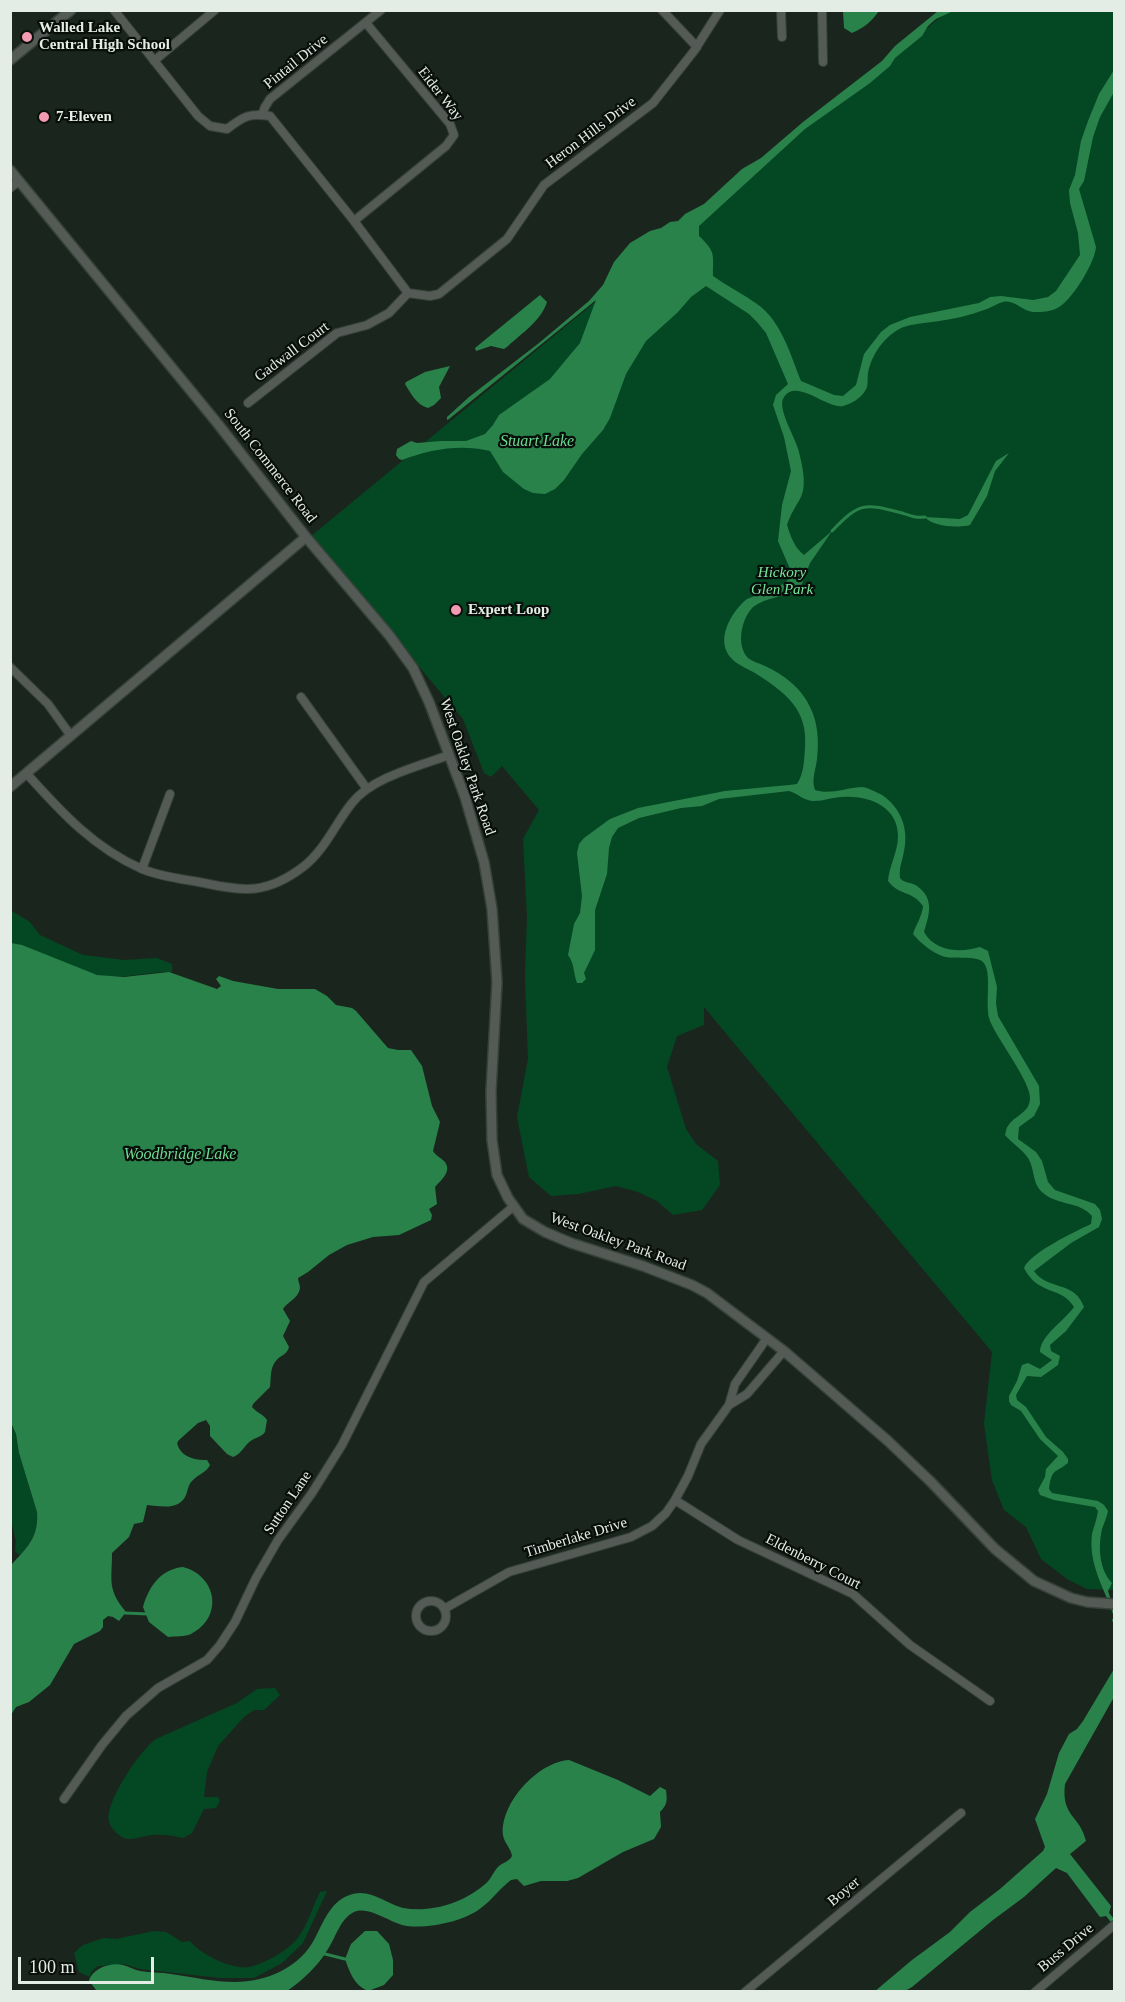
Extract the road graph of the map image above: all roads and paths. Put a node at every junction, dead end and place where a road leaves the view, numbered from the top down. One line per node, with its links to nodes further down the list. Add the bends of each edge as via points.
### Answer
1 (71, 10): 12 (street)
2 (114, 10): 13 (street)
3 (215, 10): 13 (street)
4 (381, 10): 9 (street, Pintail Drive)
5 (662, 10): 11 (street)
6 (720, 10): 11 (street, Heron Hills Drive)
7 (781, 10): 10 (street)
8 (822, 10): 14 (street)
9 (366, 22): 15 (street, Pintail Drive, via 270,99); 19 (street, Eider Way, via 450,124 454,135 446,146)
10 (782, 37)
11 (697, 46): 20 (street, Heron Hills Drive, via 653,103 544,185 512,233 496,249 439,294 430,296)
12 (10, 60)
13 (154, 61): 15 (street, via 210,126 227,129 242,117)
14 (823, 62)
15 (262, 115): 19 (street, via 270,116)
16 (10, 170): 17 (street, South Commerce Road)
17 (19, 180): 18 (street); 22 (street, South Commerce Road)
18 (10, 188)
19 (354, 221): 20 (street)
20 (406, 290): 21 (street, Gadwall Court, via 389,313 367,325 337,333)
21 (248, 403)
22 (306, 537): 25 (street, South Commerce Road); 26 (street, West Oakley Park Road, via 413,668)
23 (10, 667): 25 (street, via 48,704)
24 (301, 697): 29 (street)
25 (71, 736): 27 (street, South Commerce Road)
26 (449, 755): 29 (street); 32 (street, West Oakley Park Road, via 484,862 492,909 497,982 492,1140 497,1175)
27 (27, 774): 28 (street, South Commerce Road); 31 (street, via 82,833)
28 (10, 788)
29 (367, 789): 31 (street, via 352,802 315,857 268,886 229,889)
30 (170, 794): 31 (street)
31 (142, 869)
32 (514, 1206): 33 (street, West Oakley Park Road, via 523,1219 545,1232 692,1285); 40 (street, Sutton Lane, via 424,1282 342,1445 278,1540 220,1645 207,1660 158,1688 126,1716)
33 (767, 1338): 34 (street, West Oakley Park Road); 35 (street, Timberlake Drive, via 735,1384)
34 (784, 1352): 35 (street, Timberlake Drive, via 747,1394); 37 (street, West Oakley Park Road, via 888,1441 994,1550 1034,1581 1071,1598)
35 (729, 1405): 36 (street, Timberlake Drive, via 701,1444)
36 (675, 1500): 38 (street, Timberlake Drive, via 652,1526 631,1537 509,1572); 39 (street, Eldenberry Court, via 738,1540 853,1594 910,1645)
37 (1114, 1604)
38 (444, 1609)
39 (990, 1701)
40 (64, 1799)
41 (961, 1813): 43 (street, Boyer)
42 (1114, 1924): 44 (street, Buss Drive)
43 (745, 1992)
44 (1035, 1992)

